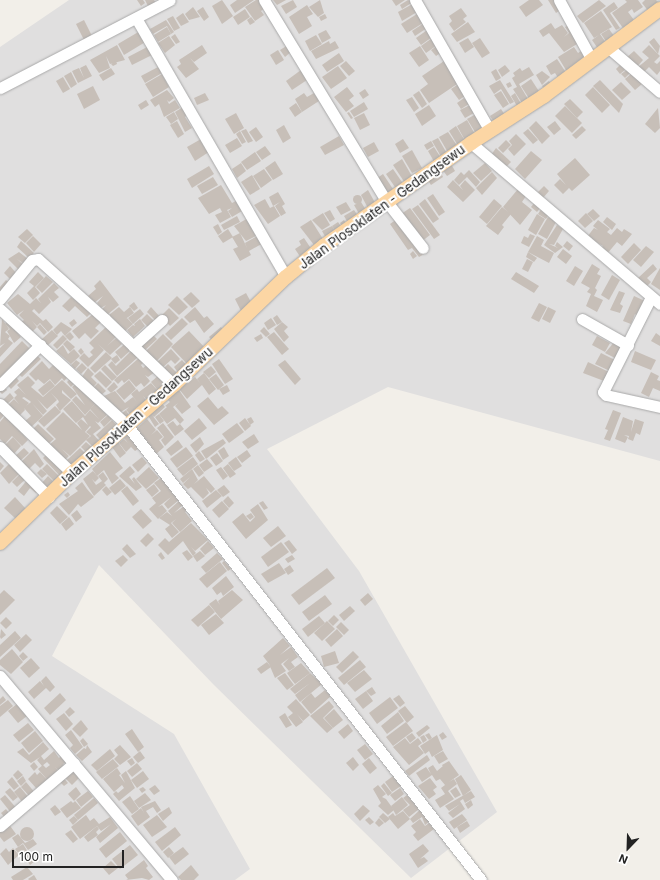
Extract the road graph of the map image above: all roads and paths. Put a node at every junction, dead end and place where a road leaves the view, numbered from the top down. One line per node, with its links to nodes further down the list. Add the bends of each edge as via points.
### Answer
1 (170, 0): 6 (street)
2 (264, 0): 13 (street)
3 (415, 0): 11 (street)
4 (559, 0): 8 (street)
5 (660, 9): 7 (main road, Jalan Plosoklaten - Gedangsewu)
6 (136, 18): 9 (street); 15 (street)
7 (609, 48): 8 (main road, Jalan Plosoklaten - Gedangsewu); 10 (street)
8 (592, 60): 11 (main road, Jalan Plosoklaten - Gedangsewu, via 544,96)
9 (0, 88)
10 (660, 92)
11 (490, 131): 12 (main road, Jalan Plosoklaten - Gedangsewu)
12 (471, 143): 13 (main road, Jalan Plosoklaten - Gedangsewu); 16 (street)
13 (387, 202): 14 (street); 15 (main road, Jalan Plosoklaten - Gedangsewu, via 325,245)
14 (423, 248)
15 (286, 277): 26 (main road, Jalan Plosoklaten - Gedangsewu)
16 (650, 297): 18 (street); 23 (street)
17 (0, 299): 24 (street, via 35,258)
18 (660, 304)
19 (0, 309): 22 (street)
20 (582, 319): 23 (street)
21 (162, 320): 24 (street)
22 (40, 345): 25 (street); 29 (street)
23 (628, 345): 28 (street, via 604,394)
24 (134, 346): 26 (street)
25 (0, 385)
26 (174, 385): 29 (main road, Jalan Plosoklaten - Gedangsewu)
27 (0, 404): 31 (street)
28 (660, 408)
29 (126, 424): 31 (main road, Jalan Plosoklaten - Gedangsewu); 38 (street)
30 (0, 447): 32 (street)
31 (72, 473): 32 (main road, Jalan Plosoklaten - Gedangsewu)
32 (49, 497): 33 (main road, Jalan Plosoklaten - Gedangsewu)
33 (0, 543)
34 (0, 676): 35 (street)
35 (74, 763): 36 (street); 37 (street)
36 (0, 826)
37 (172, 880)
38 (481, 880)

